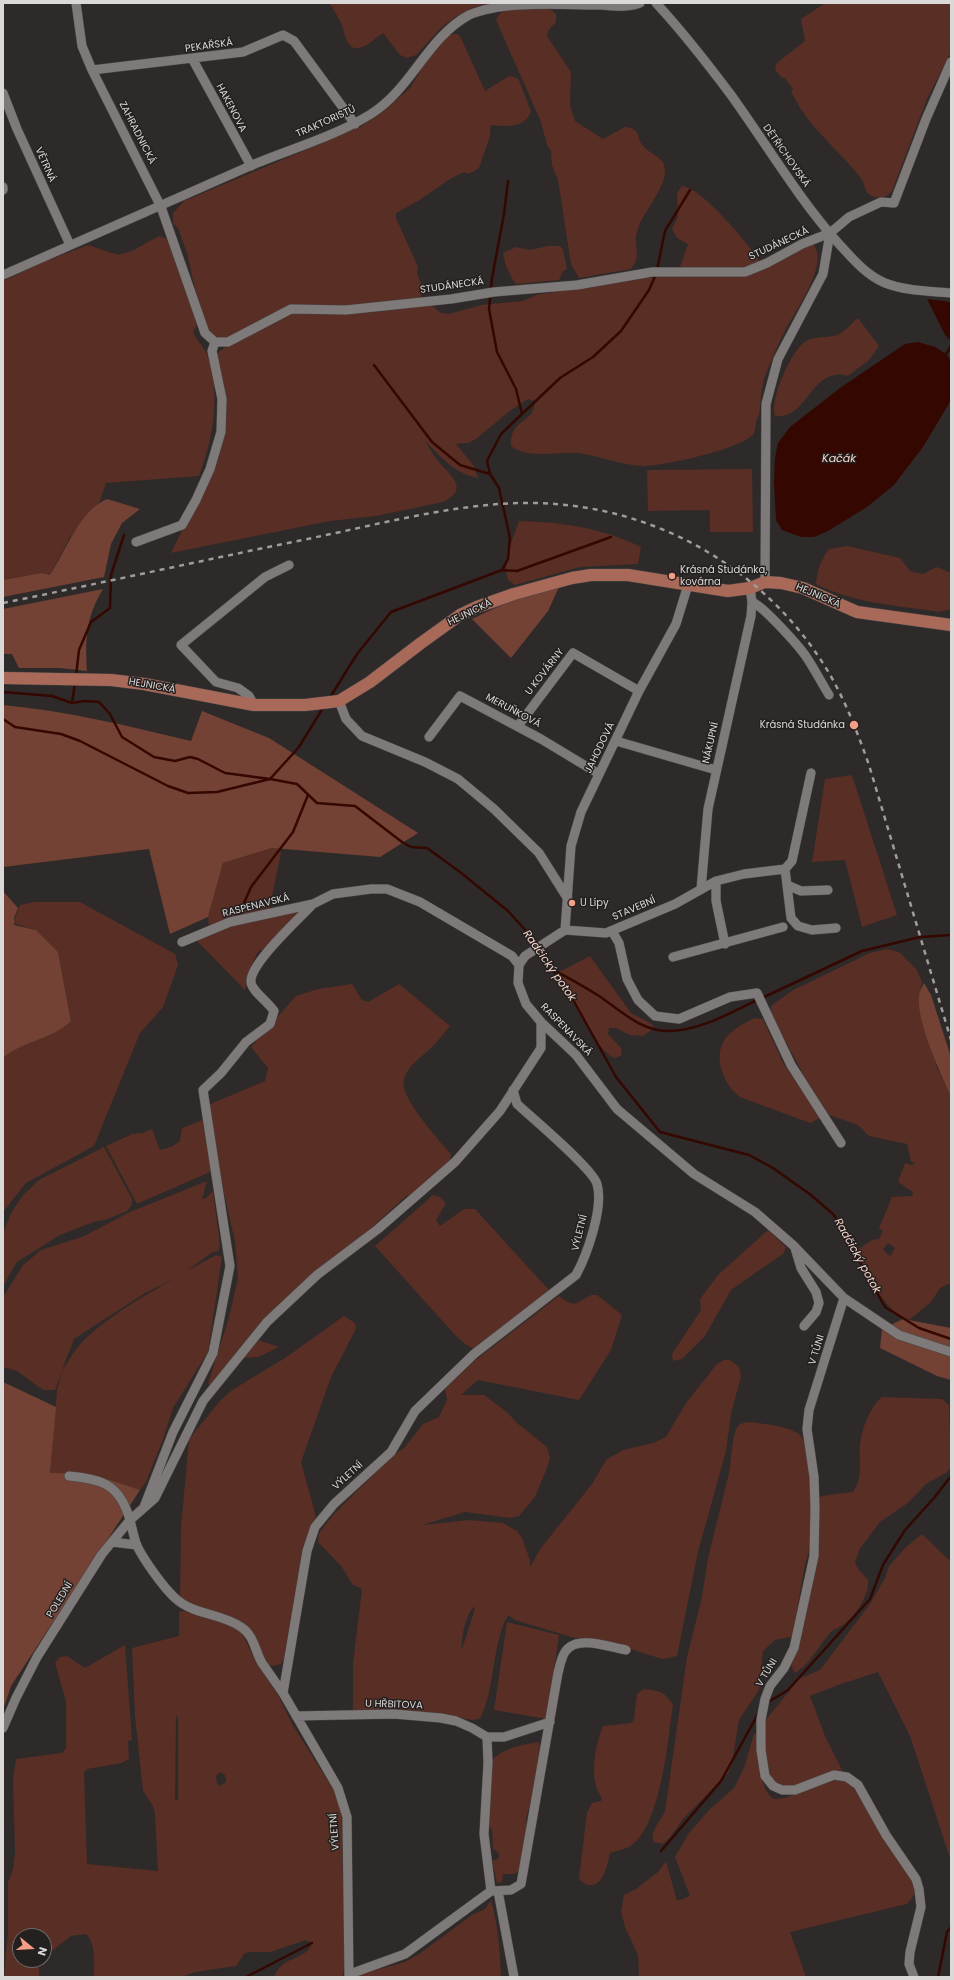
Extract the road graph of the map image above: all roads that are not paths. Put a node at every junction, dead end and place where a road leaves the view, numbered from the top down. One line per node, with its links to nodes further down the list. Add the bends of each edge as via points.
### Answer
1 (76, 3): 6 (street, ZAHRADNICKÁ, via 82,46)
2 (640, 3): 8 (street, TRAKTORISTŮ, via 607,6 522,4 470,15 440,37 397,93)
3 (656, 3): 13 (street, DĚTŘICHOVSKÁ, via 688,38 794,188)
4 (193, 60): 6 (street, PEKAŘSKÁ); 8 (street, PEKAŘSKÁ, via 242,52 283,35 294,41); 9 (street, HAKENOVA)
5 (951, 62): 13 (street, STUDÁNECKÁ, via 894,203 881,202)
6 (92, 70): 12 (street, ZAHRADNICKÁ)
7 (3, 93): 14 (street, VĚTRNÁ)
8 (354, 124): 9 (street, TRAKTORISTŮ)
9 (251, 166): 12 (street, TRAKTORISTŮ)
10 (3, 187): 11 (street)
11 (3, 190)
12 (161, 207): 14 (street, TRAKTORISTŮ); 17 (street, via 205,333)
13 (827, 230): 16 (street, DĚTŘICHOVSKÁ, via 859,267 885,283 903,288); 17 (street, STUDÁNECKÁ, via 767,263 745,272 652,272 576,285 346,310 291,309 228,342); 20 (street, via 823,274 778,359 766,404)
14 (70, 245): 15 (street, TRAKTORISTŮ)
15 (3, 275)
16 (951, 293)
17 (215, 342): 18 (street, via 212,351 222,399 221,432 210,469 182,525)
18 (136, 542)
19 (289, 565): 29 (street, via 265,577 181,645 216,682 238,688 249,696)
20 (765, 582): 22 (main road, HEJNICKÁ); 24 (main road, HEJNICKÁ, via 793,585 857,612)
21 (688, 584): 22 (main road, HEJNICKÁ, via 728,590); 26 (street, JAHODOVÁ, via 676,624); 28 (main road, HEJNICKÁ, via 628,575 591,575 514,594 460,616 421,642 370,682)
22 (750, 588): 23 (street, NÁKUPNÍ)
23 (752, 602): 27 (street, via 769,615 804,654); 33 (street, NÁKUPNÍ)
24 (951, 625)
25 (3, 678): 29 (main road, HEJNICKÁ, via 111,680)
26 (639, 691): 30 (street, U KOVÁRNY, via 573,653); 32 (street, JAHODOVÁ)
27 (829, 695)
28 (339, 701): 29 (main road, HEJNICKÁ, via 305,705); 41 (street, via 346,719 362,736 425,762 458,779 494,809 539,853)
29 (254, 705)
30 (518, 726): 31 (street, MERUŇKOVÁ, via 460,696); 35 (street, MERUŇKOVÁ)
31 (428, 737)
32 (616, 741): 33 (street); 35 (street, JAHODOVÁ)
33 (716, 770): 39 (street, NÁKUPNÍ, via 708,809)
34 (811, 773): 36 (street, via 792,861)
35 (598, 774): 41 (street, JAHODOVÁ, via 581,812 571,846)
36 (784, 869): 37 (street, STAVEBNÍ, via 744,874); 38 (street)
37 (716, 881): 39 (street, STAVEBNÍ); 48 (street, via 716,901)
38 (787, 885): 40 (street, via 801,891); 44 (street, via 791,918 798,926 812,930)
39 (701, 889): 46 (street, STAVEBNÍ, via 675,904)
40 (828, 890)
41 (568, 899): 45 (street, JAHODOVÁ)
42 (313, 904): 47 (street, RASPENAVSKÁ, via 230,922); 50 (street, RASPENAVSKÁ, via 333,894 386,889 420,902 512,956); 59 (street, RASPENAVSKÁ, via 260,959 252,974 251,982 254,989 274,1011 270,1024 246,1042 221,1073 203,1090 230,1266 213,1353 173,1432)
43 (783, 928): 48 (street)
44 (836, 928)
45 (565, 930): 46 (street, STAVEBNÍ, via 606,933); 50 (street, via 525,956)
46 (612, 931): 53 (street, via 619,943 627,979 638,1000 655,1016 679,1019 730,997 757,993 791,1065)
47 (182, 942)
48 (725, 944): 49 (street)
49 (673, 957)
50 (519, 965): 51 (street, RASPENAVSKÁ, via 518,983 526,1004)
51 (541, 1022): 52 (street, POLEDNÍ, via 540,1048); 54 (street, RASPENAVSKÁ, via 576,1055 617,1109 694,1174 755,1212)
52 (513, 1090): 59 (street, POLEDNÍ, via 500,1111 455,1162 378,1229 317,1274 267,1322 203,1402 155,1498); 64 (street, VÝLETNÍ, via 517,1104 583,1166 597,1183 599,1203 586,1257 576,1276 474,1354 415,1411 391,1452 334,1504 315,1527 306,1551)
53 (841, 1143)
54 (794, 1246): 55 (street, RASPENAVSKÁ); 56 (street, via 801,1268 816,1292 819,1303 816,1312)
55 (844, 1298): 57 (street, RASPENAVSKÁ, via 900,1335); 72 (street, V TŮNI, via 810,1410 807,1429 814,1476 814,1556 794,1648 784,1668 770,1686 765,1699 761,1720 761,1750 765,1776 773,1786 782,1790 795,1790 834,1775 847,1777 858,1785 886,1835 916,1879 919,1888 921,1907 909,1964)
56 (804, 1326)
57 (951, 1352)
58 (69, 1476): 60 (street, via 94,1478 109,1486 125,1503)
59 (143, 1510): 60 (street, POLEDNÍ)
60 (130, 1520): 61 (street, POLEDNÍ); 62 (street)
61 (112, 1542): 62 (street); 67 (street, POLEDNÍ, via 37,1657)
62 (137, 1545): 64 (street, via 175,1598 193,1610 226,1618 251,1637 262,1662)
63 (626, 1650): 66 (street, via 587,1643 572,1644 565,1652 558,1673)
64 (283, 1693): 65 (street, VÝLETNÍ)
65 (296, 1716): 68 (street, U HŘBITOVA, via 394,1714 441,1718 456,1721); 70 (street, VÝLETNÍ, via 338,1788 347,1817)
66 (550, 1722): 68 (street, via 504,1737); 69 (street, via 521,1884 512,1890)
67 (3, 1728)
68 (487, 1737): 69 (street, via 484,1834)
69 (495, 1891): 70 (street, via 405,1954); 71 (street)
70 (349, 1976)
71 (514, 1977)
72 (914, 1977)

